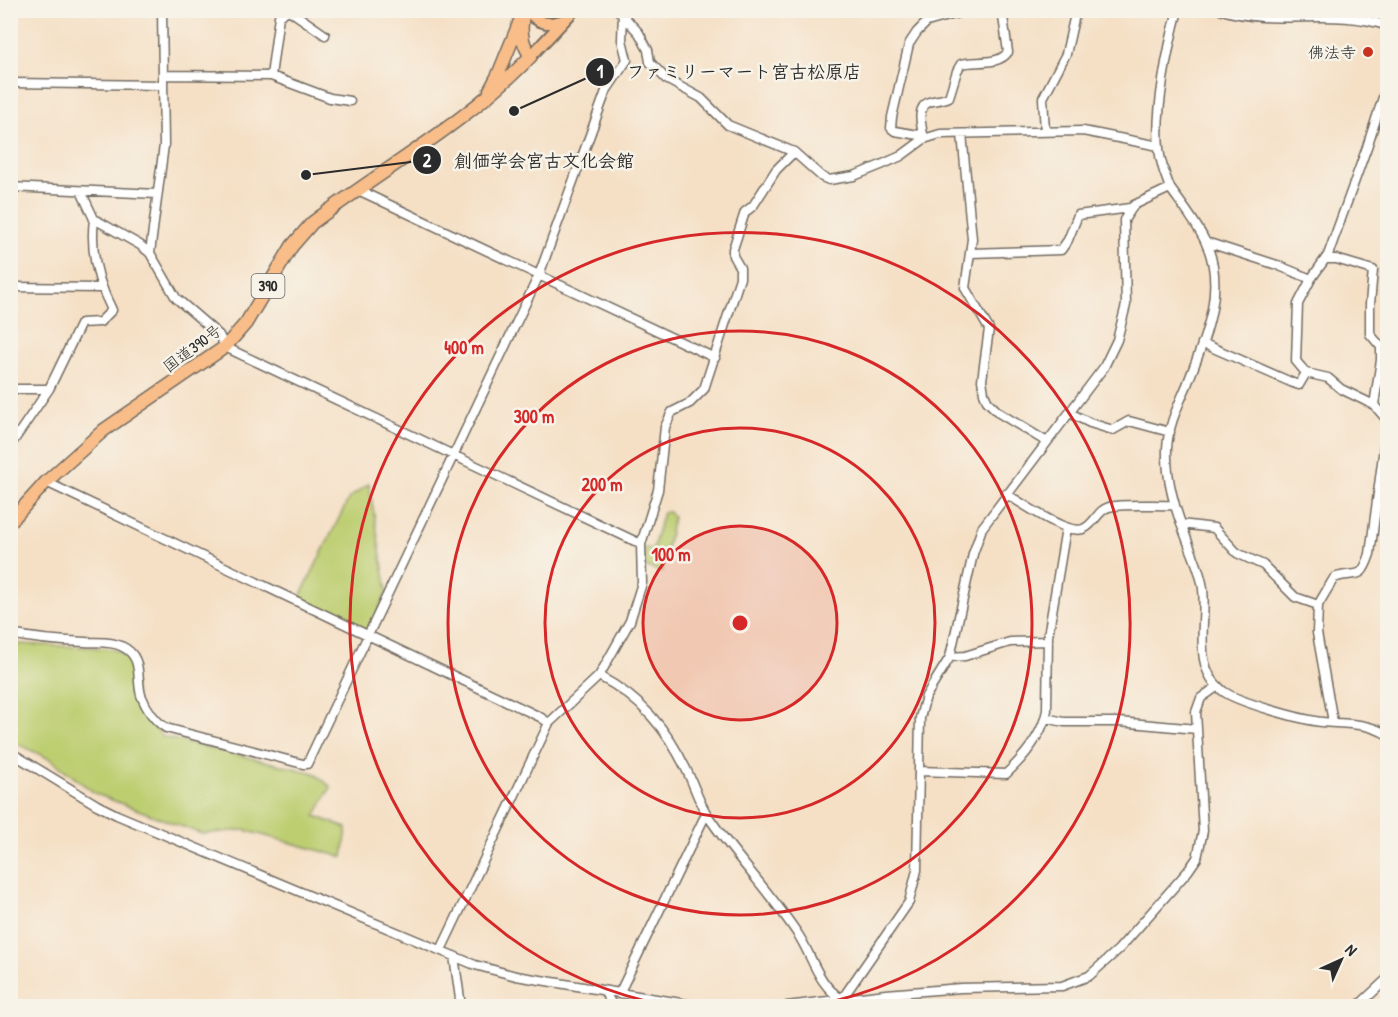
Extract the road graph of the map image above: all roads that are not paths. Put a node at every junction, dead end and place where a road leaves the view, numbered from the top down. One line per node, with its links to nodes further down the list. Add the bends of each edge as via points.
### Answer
1 (162, 10): 15 (street)
2 (289, 10): 13 (street); 16 (street, via 279,16)
3 (574, 10): 11 (main road)
4 (969, 10): 24 (street, via 927,22 909,44 891,128)
5 (1002, 10): 24 (street, via 1008,52 995,61 961,64 949,98 922,107)
6 (1076, 10): 22 (street, via 1066,54 1043,98)
7 (1178, 10): 25 (street, via 1167,56)
8 (1222, 10): 12 (street, via 1271,18 1351,17)
9 (525, 12): 11 (main road, via 548,24); 14 (highway, via 523,39); 20 (highway)
10 (620, 12): 26 (street, via 639,33 650,62 666,78 700,98 734,129); 38 (street, via 627,60 606,91)
11 (565, 20): 14 (main road)
12 (1388, 26)
13 (325, 35)
14 (531, 56): 20 (highway, 国道390号 / 390)
15 (163, 75): 16 (street); 19 (street)
16 (271, 76): 21 (street, via 330,98)
17 (1388, 82): 37 (street)
18 (10, 83): 19 (street)
19 (163, 85): 31 (street, via 164,145)
20 (485, 99): 29 (highway, 国道390号 / 390)
21 (350, 101)
22 (1045, 131): 23 (street); 25 (street, via 1083,131)
23 (962, 134): 24 (street); 36 (street)
24 (924, 138): 26 (street, via 901,156 839,180 822,177)
25 (1158, 146): 28 (street)
26 (794, 152): 45 (street, via 745,212 733,249 740,278)
27 (10, 188): 30 (street)
28 (1170, 188): 32 (street); 34 (street)
29 (358, 190): 38 (street); 43 (highway, 国道390号 / 390, via 300,236 246,323)
30 (81, 191): 31 (street); 33 (street)
31 (157, 194): 35 (street)
32 (1130, 208): 36 (street, via 1078,215 1061,250); 50 (street, via 1122,227 1126,305 1122,324 1104,367)
33 (94, 219): 35 (street); 41 (street, via 92,239)
34 (1206, 242): 39 (street); 42 (street, via 1214,283 1211,319)
35 (150, 253): 43 (street, via 176,298 219,334)
36 (971, 253): 53 (street, via 964,288 989,330 983,370 987,401 999,413)
37 (1326, 259): 39 (street); 44 (street, via 1373,270 1370,334)
38 (539, 275): 45 (street); 55 (street)
39 (1311, 279): 46 (street, via 1298,304 1296,361)
40 (10, 287): 41 (street)
41 (100, 288): 48 (street, via 112,310 100,322 81,323)
42 (1202, 343): 46 (street, via 1299,385); 52 (street)
43 (225, 347): 55 (street); 56 (highway, 国道390号 / 390, via 104,430)
44 (1384, 347): 49 (street)
45 (715, 358): 62 (street, via 697,398 668,416 658,490)
46 (1306, 373): 49 (street, via 1328,378)
47 (10, 388): 48 (street)
48 (49, 389): 54 (street)
49 (1374, 405): 51 (street)
50 (1070, 413): 52 (street, via 1113,430 1129,421); 53 (street)
51 (1387, 418): 63 (street, via 1366,567 1359,574 1334,578)
52 (1170, 432): 58 (street, via 1167,462)
53 (1047, 442): 57 (street)
54 (10, 446)
55 (454, 455): 62 (street); 65 (street)
56 (46, 482): 59 (highway, 国道390号 / 390); 65 (street)
57 (1006, 494): 61 (street); 67 (street, via 986,520 977,540)
58 (1174, 505): 60 (street); 61 (street, via 1112,506 1101,511 1087,528)
59 (11, 519)
60 (1181, 524): 63 (street, via 1214,528 1237,553 1263,565 1296,597); 69 (street, via 1202,581 1206,671)
61 (1066, 528): 66 (street)
62 (641, 544): 68 (street, via 642,583 636,603)
63 (1318, 605): 71 (street, via 1317,633)
64 (10, 634): 65 (street, via 122,646 136,660 146,705 166,728 303,764 309,760)
65 (369, 636): 72 (street)
66 (1048, 641): 67 (street, via 1010,642); 70 (street)
67 (950, 657): 76 (street, via 926,696 920,718)
68 (599, 676): 72 (street); 77 (street, via 628,692 668,735)
69 (1218, 686): 71 (street, via 1233,697 1255,704 1302,718); 73 (street, via 1197,705)
70 (1046, 718): 73 (street); 76 (street, via 1030,748 1006,774)
71 (1333, 722): 74 (street, via 1360,724)
72 (549, 723): 78 (street)
73 (1197, 729): 83 (street, via 1203,831 1197,858 1119,949 1089,976 1062,986 961,988)
74 (1388, 735)
75 (10, 752): 78 (street, via 117,815)
76 (919, 771): 83 (street, via 917,870 909,902)
77 (706, 814): 82 (street); 83 (street, via 800,937 819,976)
78 (441, 950): 79 (street)
79 (454, 956): 81 (street, via 496,972); 84 (street)
80 (1388, 978): 89 (street)
81 (604, 991): 82 (street); 85 (street)
82 (619, 993): 86 (street)
83 (842, 999): 87 (street); 88 (street)
84 (461, 1006)
85 (613, 1006)
86 (699, 1006)
87 (787, 1006)
88 (832, 1006)
89 (1358, 1006)

